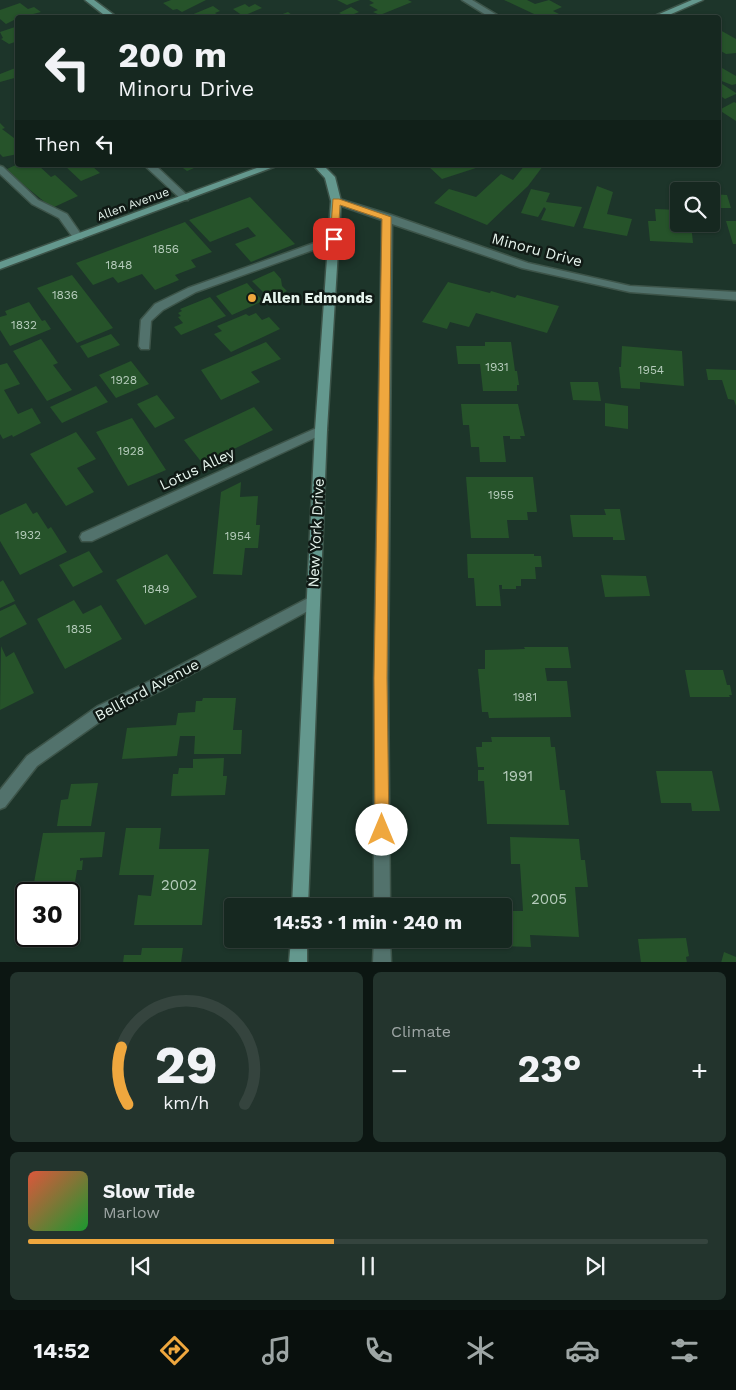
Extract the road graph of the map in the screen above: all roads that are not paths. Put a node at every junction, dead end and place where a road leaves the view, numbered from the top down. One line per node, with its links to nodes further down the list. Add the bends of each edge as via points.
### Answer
1 (89, 0): 4 (street)
2 (466, 0): 5 (street)
3 (700, 0): 6 (street)
4 (110, 15)
5 (493, 15)
6 (662, 15)
7 (151, 167): 11 (street)
8 (269, 167): 11 (street, Allen Avenue)
9 (320, 167): 12 (street, New York Drive, via 330,178)
10 (0, 169): 14 (street, via 35,202 63,216)
11 (186, 198): 14 (street, Allen Avenue)
12 (336, 201): 13 (street, Minoru Drive); 15 (street, New York Drive)
13 (387, 217): 17 (street, Minoru Drive, via 526,266 630,289); 24 (street, via 381,678)
14 (78, 237): 16 (street, Allen Avenue)
15 (334, 239): 18 (street, via 192,290 159,306 146,320); 19 (street, New York Drive)
16 (0, 266)
17 (736, 296)
18 (145, 346)
19 (321, 430): 20 (street, Lotus Alley); 21 (street, New York Drive)
20 (87, 537)
21 (312, 602): 22 (street, Bellford Avenue, via 103,711 32,761); 23 (street, New York Drive)
22 (0, 802)
23 (300, 898)
24 (382, 898)
25 (298, 948): 27 (street)
26 (382, 948): 28 (street)
27 (298, 962)
28 (382, 962)

